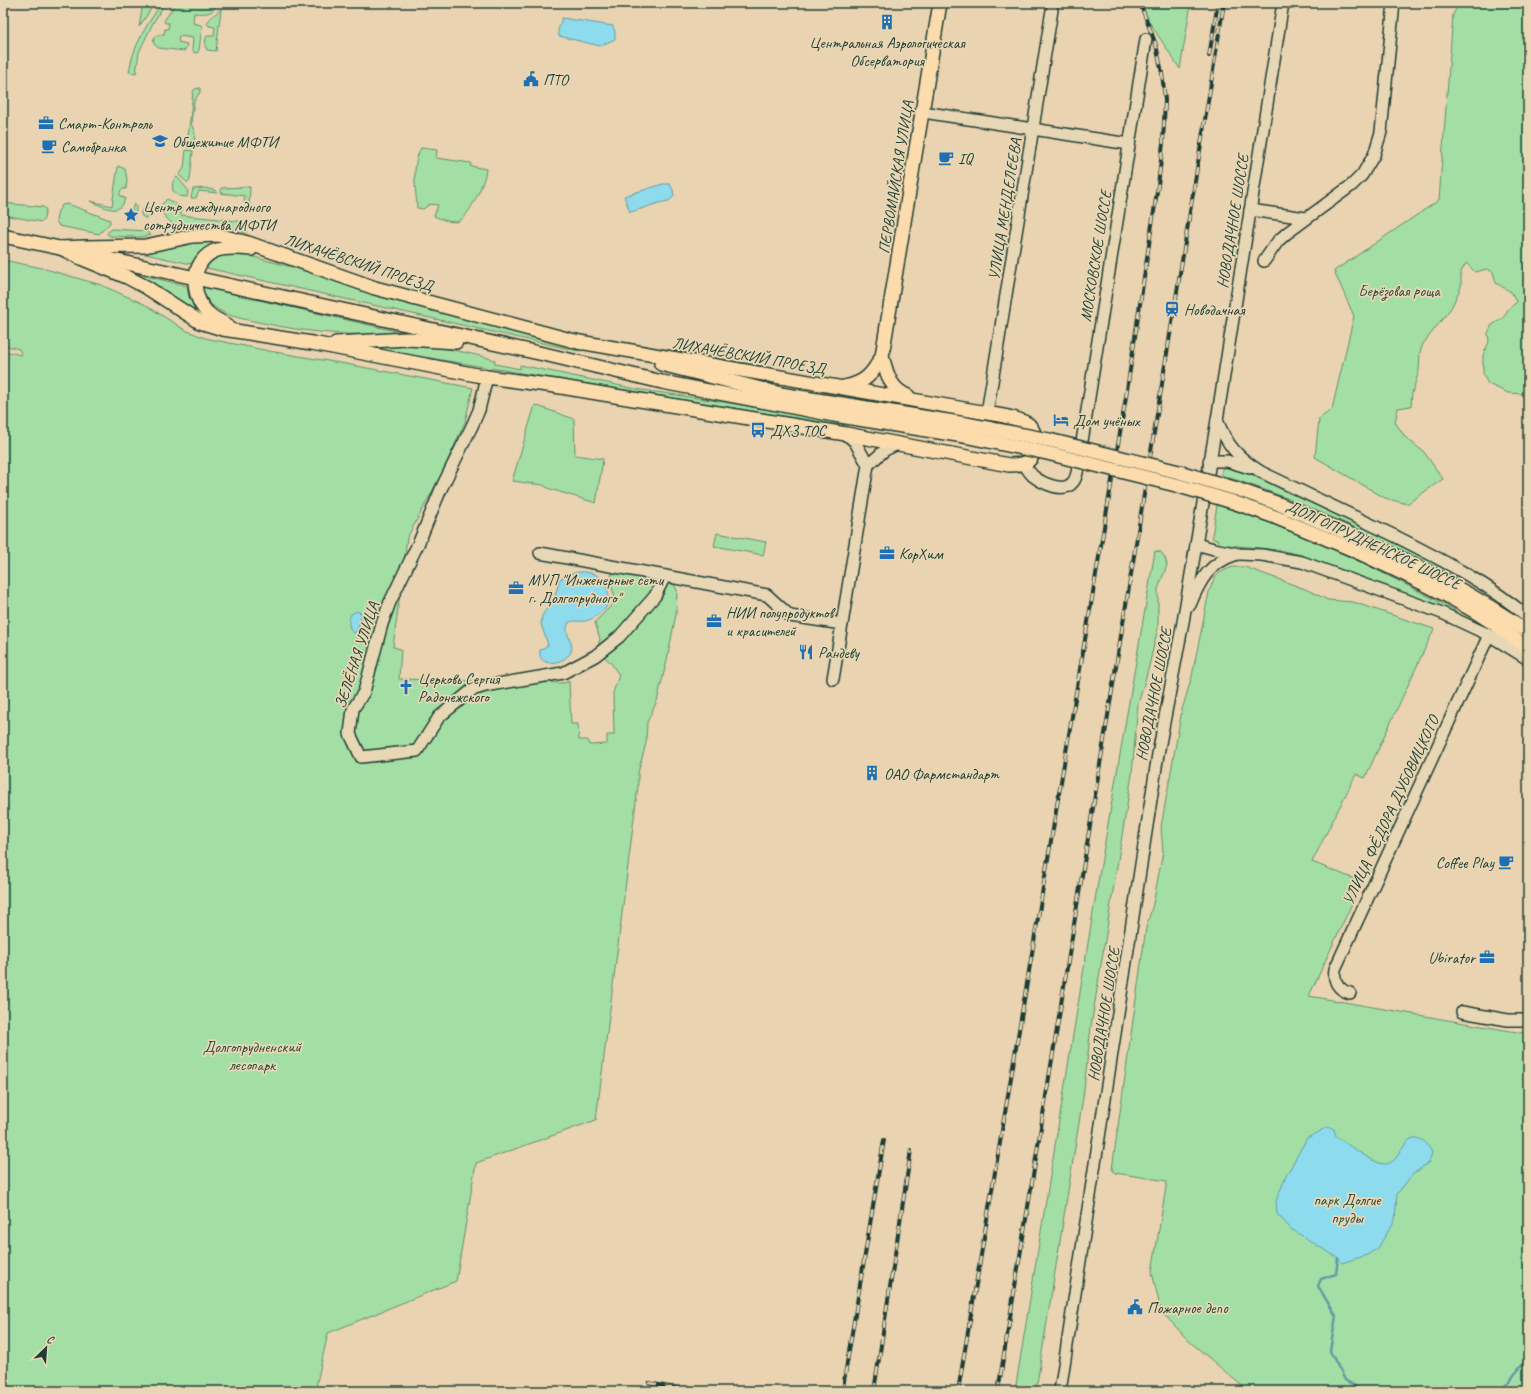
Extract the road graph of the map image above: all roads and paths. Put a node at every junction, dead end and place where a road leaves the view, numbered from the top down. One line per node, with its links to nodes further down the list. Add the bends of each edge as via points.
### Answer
1 (940, 3): 6 (main road, ПЕРВОМАЙСКАЯ УЛИЦА)
2 (1283, 3): 9 (street, НОВОДАЧНОЕ ШОССЕ)
3 (1394, 3): 10 (street, via 1378,145 1362,175)
4 (1052, 10): 7 (street, УЛИЦА МЕНДЕЛЕЕВА)
5 (1146, 39): 8 (street, МОСКОВСКОЕ ШОССЕ)
6 (923, 112): 7 (street); 21 (main road, ПЕРВОМАЙСКАЯ УЛИЦА)
7 (1033, 129): 8 (street); 27 (street, УЛИЦА МЕНДЕЛЕЕВА)
8 (1129, 144): 32 (street, МОСКОВСКОЕ ШОССЕ, via 1084,435 1075,478 1069,486 1052,486 1033,476)
9 (1250, 210): 10 (street); 28 (street, НОВОДАЧНОЕ ШОССЕ)
10 (1306, 218): 14 (street, via 1278,241)
11 (3, 236): 12 (main road, ЛИХАЧЁВСКИЙ ПРОЕЗД)
12 (61, 248): 13 (main road, ЛИХАЧЁВСКИЙ ПРОЕЗД, via 145,246 218,235); 15 (main road, ЛИХАЧЁВСКИЙ ПРОЕЗД); 16 (main road, ЛИХАЧЁВСКИЙ ПРОЕЗД, via 127,277 200,322)
13 (272, 252): 15 (main road, via 242,248 216,250 202,262); 17 (main road, ЛИХАЧЁВСКИЙ ПРОЕЗД, via 375,288)
14 (1264, 261)
15 (195, 278): 16 (main road, via 196,293 207,312); 19 (main road, ЛИХАЧЁВСКИЙ ПРОЕЗД)
16 (237, 331): 18 (main road, ЛИХАЧЁВСКИЙ ПРОЕЗД)
17 (574, 341): 23 (main road, ЛИХАЧЁВСКИЙ ПРОЕЗД); 24 (main road, ЛИХАЧЁВСКИЙ ПРОЕЗД)
18 (312, 343): 19 (main road, via 407,339); 22 (main road)
19 (492, 343): 20 (main road, ЛИХАЧЁВСКИЙ ПРОЕЗД)
20 (548, 355): 24 (main road, ЛИХАЧЁВСКИЙ ПРОЕЗД); 26 (main road, ЛИХАЧЁВСКИЙ ПРОЕЗД, via 670,384)
21 (882, 356): 23 (main road, via 868,377 854,385); 25 (main road, via 890,382 904,394)
22 (487, 377): 29 (main road); 39 (street, ЗЕЛЁНАЯ УЛИЦА, via 479,410 440,488 419,542 390,602 364,692 353,709 350,734 361,757 417,751 439,717 472,690 563,673 575,668 619,637 655,596)
23 (840, 388): 25 (main road, ЛИХАЧЁВСКИЙ ПРОЕЗД)
24 (781, 394): 26 (main road, ЛИХАЧЁВСКИЙ ПРОЕЗД)
25 (919, 400): 27 (main road)
26 (834, 409): 35 (main road, ДОЛГОПРУДНЕНСКОЕ ШОССЕ, bridge, via 1064,444 1179,472 1272,502)
27 (987, 413): 32 (main road, via 1019,420 1029,425 1035,441 1032,455)
28 (1217, 420): 31 (street, НОВОДАЧНОЕ ШОССЕ); 34 (street, via 1235,453)
29 (846, 434): 30 (main road); 33 (street)
30 (897, 444): 32 (main road, via 1009,465); 33 (street, via 885,450)
31 (1209, 461): 34 (street, via 1228,462); 36 (street, НОВОДАЧНОЕ ШОССЕ)
32 (1024, 463)
33 (868, 465): 42 (street)
34 (1261, 472): 40 (street, via 1442,560 1495,591)
35 (1352, 542): 43 (main road, ДОЛГОПРУДНЕНСКОЕ ШОССЕ, via 1466,592); 45 (main road, ДОЛГОПРУДНЕНСКОЕ ШОССЕ, via 1496,625)
36 (1196, 544): 38 (street); 41 (street, НОВОДАЧНОЕ ШОССЕ)
37 (540, 553): 39 (street)
38 (1239, 554): 41 (street, via 1214,565 1194,595); 44 (street, via 1302,562 1442,613)
39 (665, 576): 42 (street, via 767,595 790,616)
40 (1528, 617)
41 (1183, 622): 51 (street, НОВОДАЧНОЕ ШОССЕ, via 1158,754)
42 (842, 624): 47 (street)
43 (1528, 632)
44 (1489, 635): 46 (street); 48 (street, УЛИЦА ФЁДОРА ДУБОВИЦКОГО, via 1335,969 1333,977 1336,983 1344,992)
45 (1528, 649)
46 (1528, 659)
47 (833, 679)
48 (1350, 993)
49 (1462, 1012): 50 (street, via 1508,1020)
50 (1528, 1020)
51 (1060, 1391)

